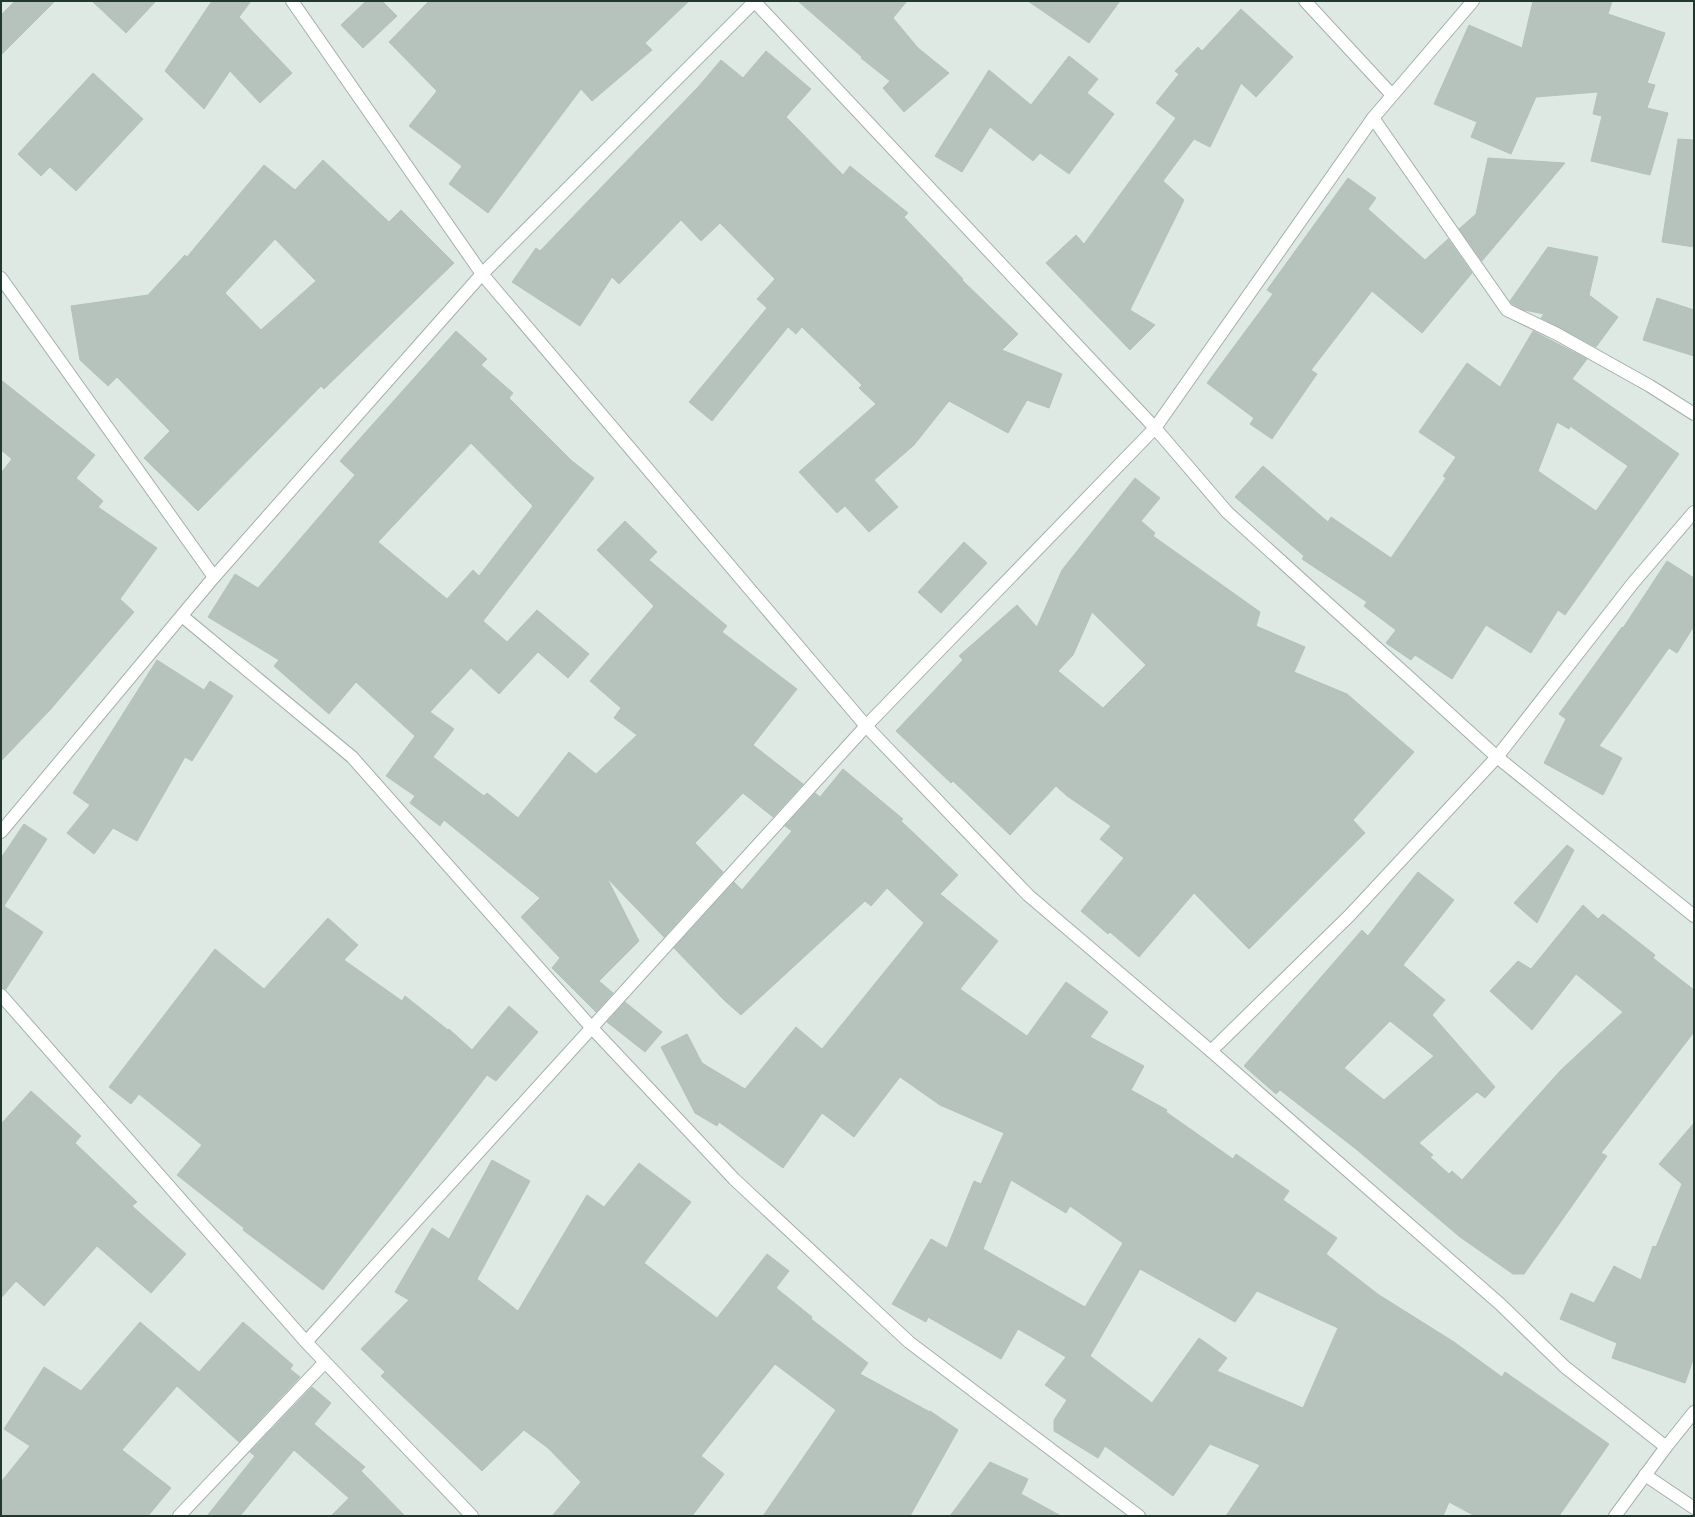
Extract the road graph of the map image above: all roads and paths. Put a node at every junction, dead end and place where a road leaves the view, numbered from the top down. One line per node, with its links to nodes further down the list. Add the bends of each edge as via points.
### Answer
1 (292, 1): 7 (street)
2 (754, 1): 7 (street); 10 (street)
3 (1305, 1): 5 (street)
4 (1473, 1): 5 (street)
5 (1392, 95): 6 (street)
6 (1373, 118): 9 (street, via 1507,310 1557,334); 10 (street)
7 (482, 274): 12 (street); 14 (street)
8 (1, 278): 12 (street)
9 (1694, 414)
10 (1155, 428): 14 (street); 15 (street, via 1227,512)
11 (1694, 512): 15 (street, via 1633,583)
12 (214, 577): 13 (street)
13 (182, 616): 16 (street); 19 (street, via 352,757)
14 (866, 726): 19 (street); 20 (street, via 1028,895)
15 (1497, 757): 17 (street); 20 (street, via 1350,915)
16 (1, 832)
17 (1694, 916)
18 (1, 994): 21 (street)
19 (591, 1027): 21 (street); 29 (street, via 734,1179 909,1342)
20 (1211, 1051): 24 (street, via 1500,1304 1565,1367)
21 (306, 1342): 22 (street)
22 (325, 1362): 27 (street); 28 (street)
23 (1694, 1412): 24 (street)
24 (1666, 1447): 25 (street)
25 (1645, 1475): 26 (street); 30 (street)
26 (1694, 1508)
27 (179, 1516)
28 (472, 1516)
29 (1139, 1516)
30 (1616, 1516)

